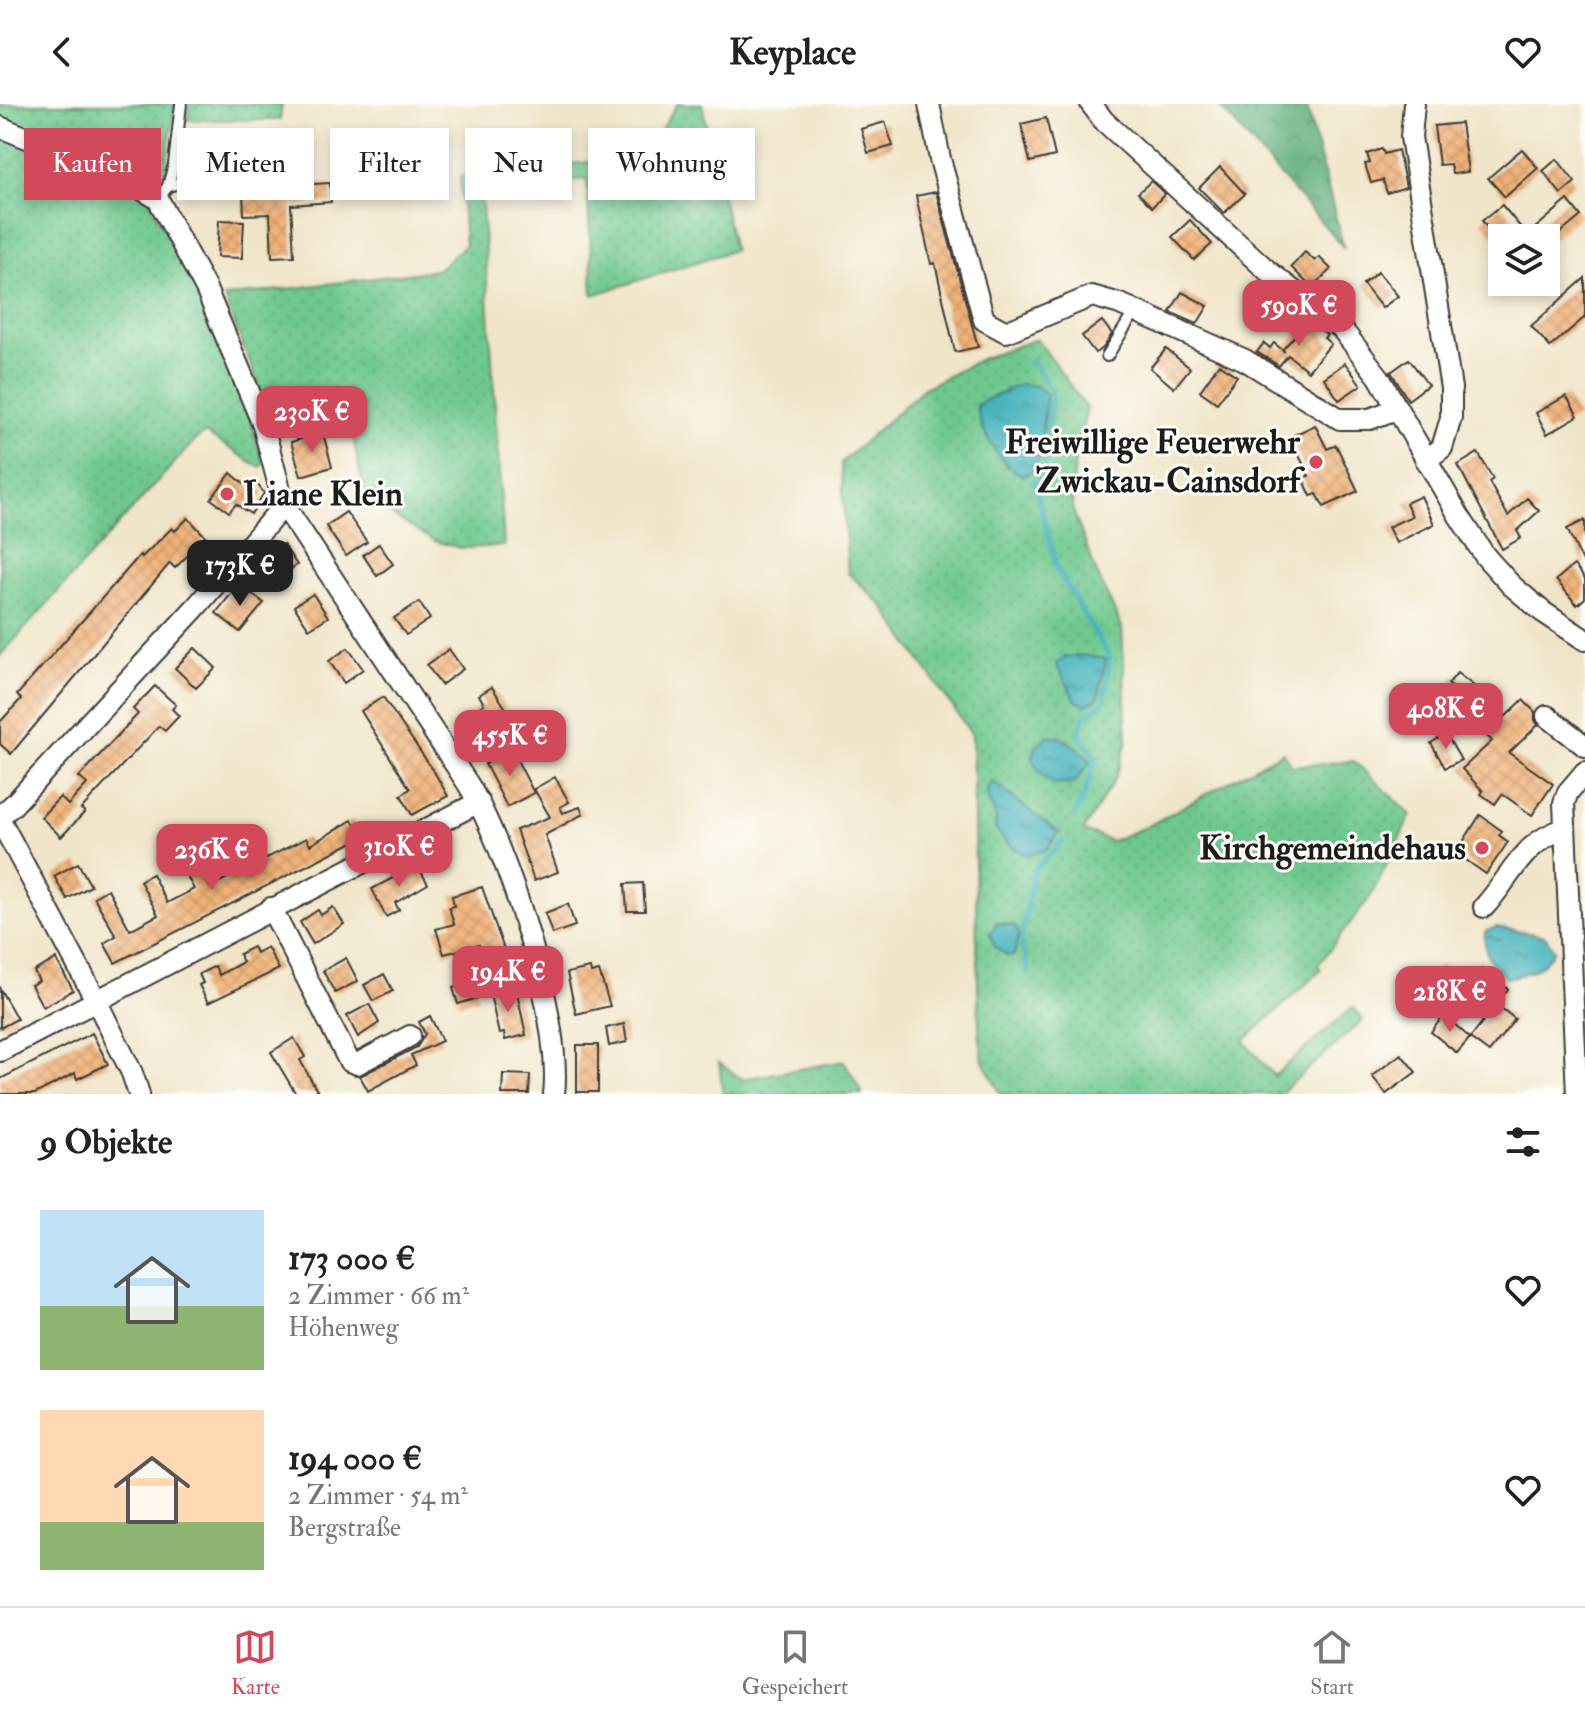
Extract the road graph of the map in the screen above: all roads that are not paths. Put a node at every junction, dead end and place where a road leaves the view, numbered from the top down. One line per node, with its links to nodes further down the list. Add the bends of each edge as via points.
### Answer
1 (181, 104): 7 (lane, via 174,164)
2 (929, 104): 8 (street, via 984,320 1006,332 1092,296)
3 (1091, 104): 10 (street, via 1268,271 1341,328)
4 (1414, 104): 11 (street, via 1411,137 1451,388 1451,418 1442,448)
5 (0, 127): 7 (street)
6 (177, 185): 7 (lane)
7 (163, 192): 12 (street, via 263,425)
8 (1135, 311): 9 (lane); 10 (street, via 1245,360 1340,419 1370,419)
9 (1107, 356)
10 (1396, 409): 11 (street)
11 (1426, 460): 13 (street, via 1485,556 1543,612)
12 (284, 505): 17 (street); 18 (street)
13 (1585, 640)
14 (1547, 716): 15 (street)
15 (1585, 746)
16 (1585, 772): 19 (street, via 1564,803)
17 (479, 802): 21 (street); 26 (street, via 527,932 547,1008)
18 (0, 818): 22 (street)
19 (1565, 829): 20 (street, via 1550,833 1527,851); 27 (street)
20 (1484, 907)
21 (271, 908): 22 (street); 23 (street, via 349,1061 357,1064)
22 (96, 1000): 24 (street); 25 (street)
23 (410, 1036)
24 (0, 1051)
25 (139, 1094)
26 (554, 1094)
27 (1577, 1094)

